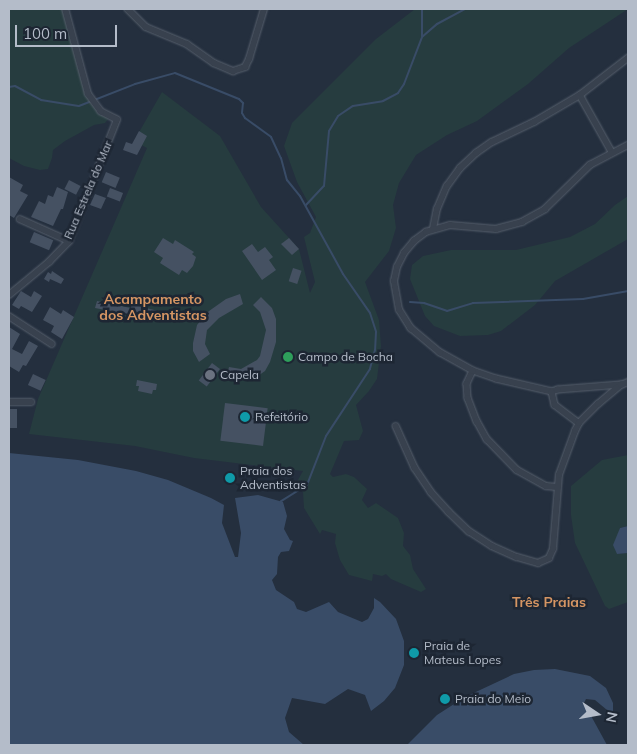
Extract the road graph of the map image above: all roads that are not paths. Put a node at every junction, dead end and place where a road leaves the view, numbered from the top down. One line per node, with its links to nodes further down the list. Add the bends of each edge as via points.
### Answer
1 (65, 9): 10 (street, Rua Estrela do Mar, via 88,94 101,112 117,120)
2 (128, 9): 3 (street, via 146,27 187,44 214,63 233,71 245,67)
3 (264, 9)
4 (628, 58): 5 (street)
5 (580, 95): 7 (street); 9 (street, via 492,142 468,159 442,197)
6 (628, 145): 7 (street)
7 (612, 152): 9 (street, via 581,173 545,209 522,222 496,229 456,225)
8 (20, 218): 10 (street)
9 (433, 229): 14 (street, via 414,241 400,260 394,281 396,303 406,323 420,337)
10 (69, 241): 11 (street, Rua Estrela do Mar)
11 (9, 295)
12 (9, 316): 13 (street)
13 (52, 344)
14 (472, 371): 17 (street); 22 (street, via 467,384 468,398 487,439 517,470 546,486)
15 (628, 382): 16 (street)
16 (621, 385): 17 (street); 20 (street)
17 (552, 392): 20 (street, via 555,405)
18 (9, 402): 19 (street)
19 (31, 402)
20 (579, 423): 22 (street, via 566,449)
21 (396, 426): 22 (street, via 415,468 444,508 480,538 517,558 538,563 551,556)
22 (557, 487)

